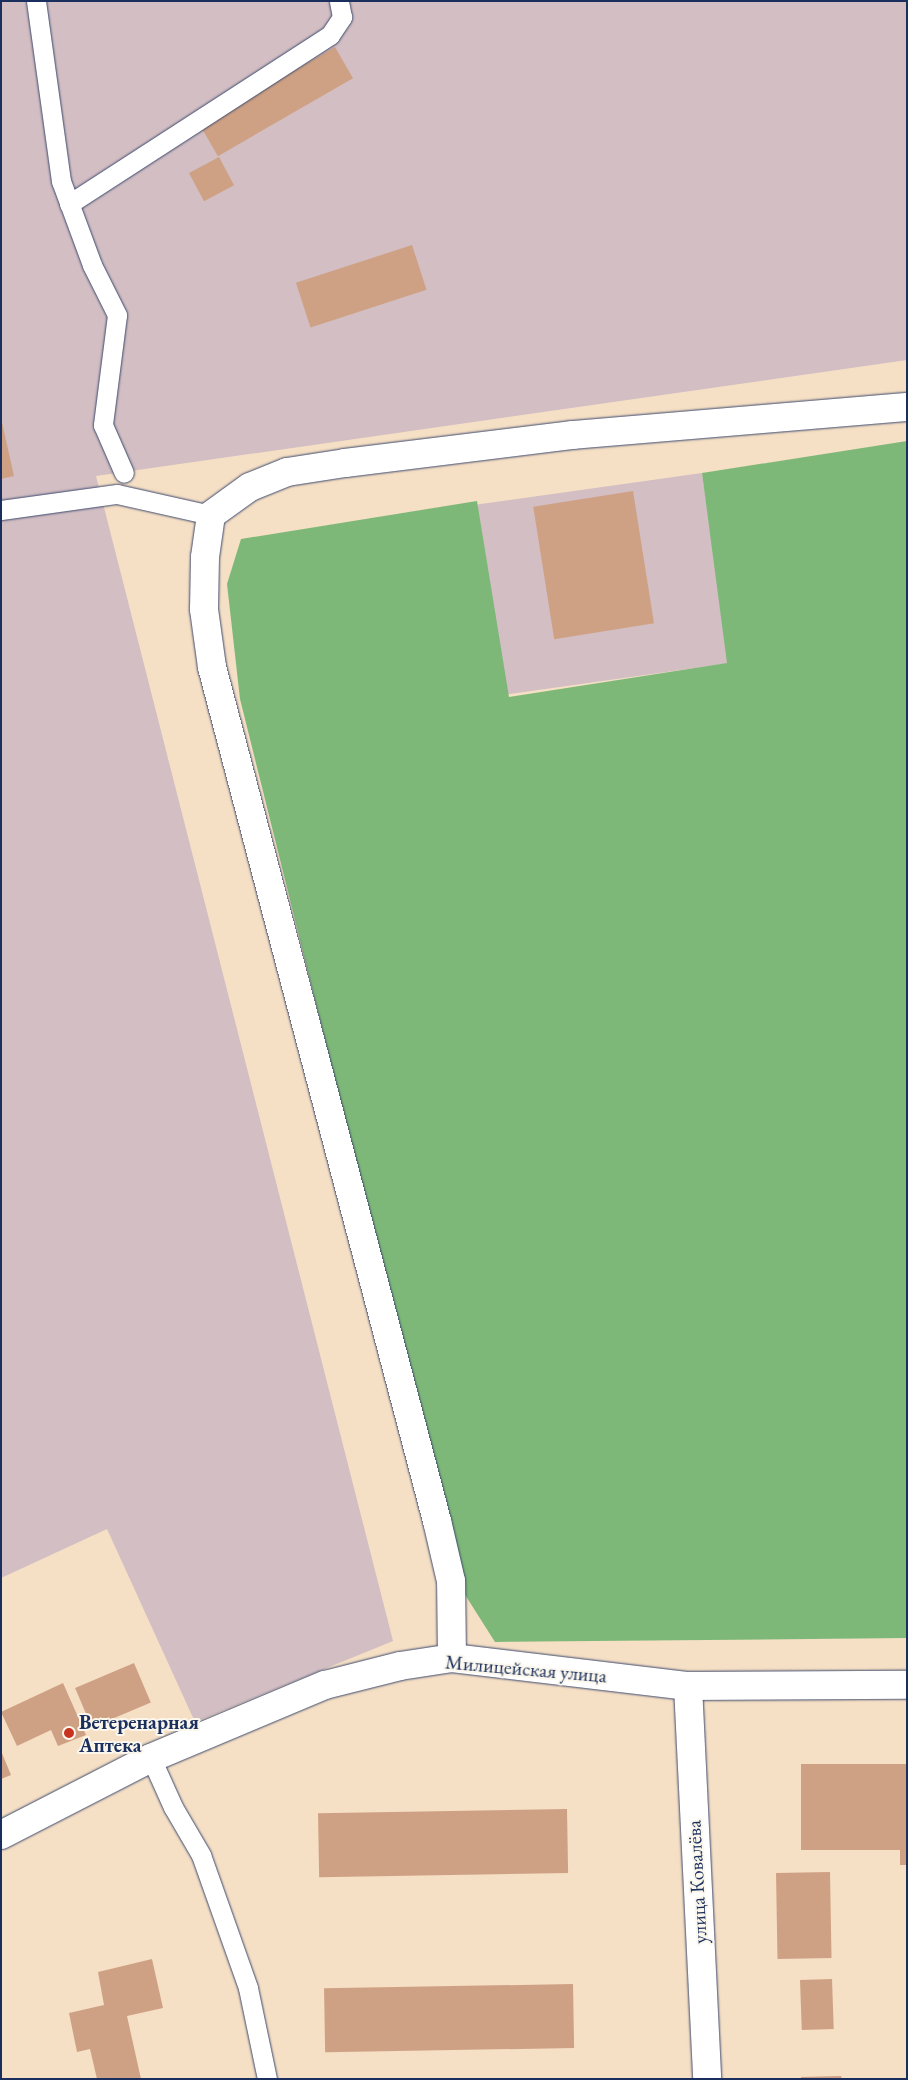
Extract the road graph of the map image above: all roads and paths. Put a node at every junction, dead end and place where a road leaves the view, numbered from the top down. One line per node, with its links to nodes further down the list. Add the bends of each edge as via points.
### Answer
1 (36, 1): 3 (lane, via 61,181)
2 (339, 1): 3 (lane, via 342,17 330,35)
3 (69, 204): 5 (lane, via 92,265 117,315 103,425)
4 (907, 407): 7 (street, via 573,434 345,463 288,472 250,487)
5 (124, 473)
6 (1, 510): 7 (lane, via 117,494)
7 (211, 515): 8 (street, via 205,557 204,609 212,667 437,1521 451,1581)
8 (452, 1658): 10 (street, Милицейская улица); 11 (street, Милицейская улица, via 400,1666 325,1685)
9 (907, 1685): 10 (street, Милицейская улица)
10 (688, 1686): 14 (street, улица Ковалёва)
11 (151, 1758): 12 (street, Милицейская улица); 13 (lane, via 173,1807 201,1856 248,1988)
12 (1, 1834)
13 (267, 2079)
14 (707, 2079)

